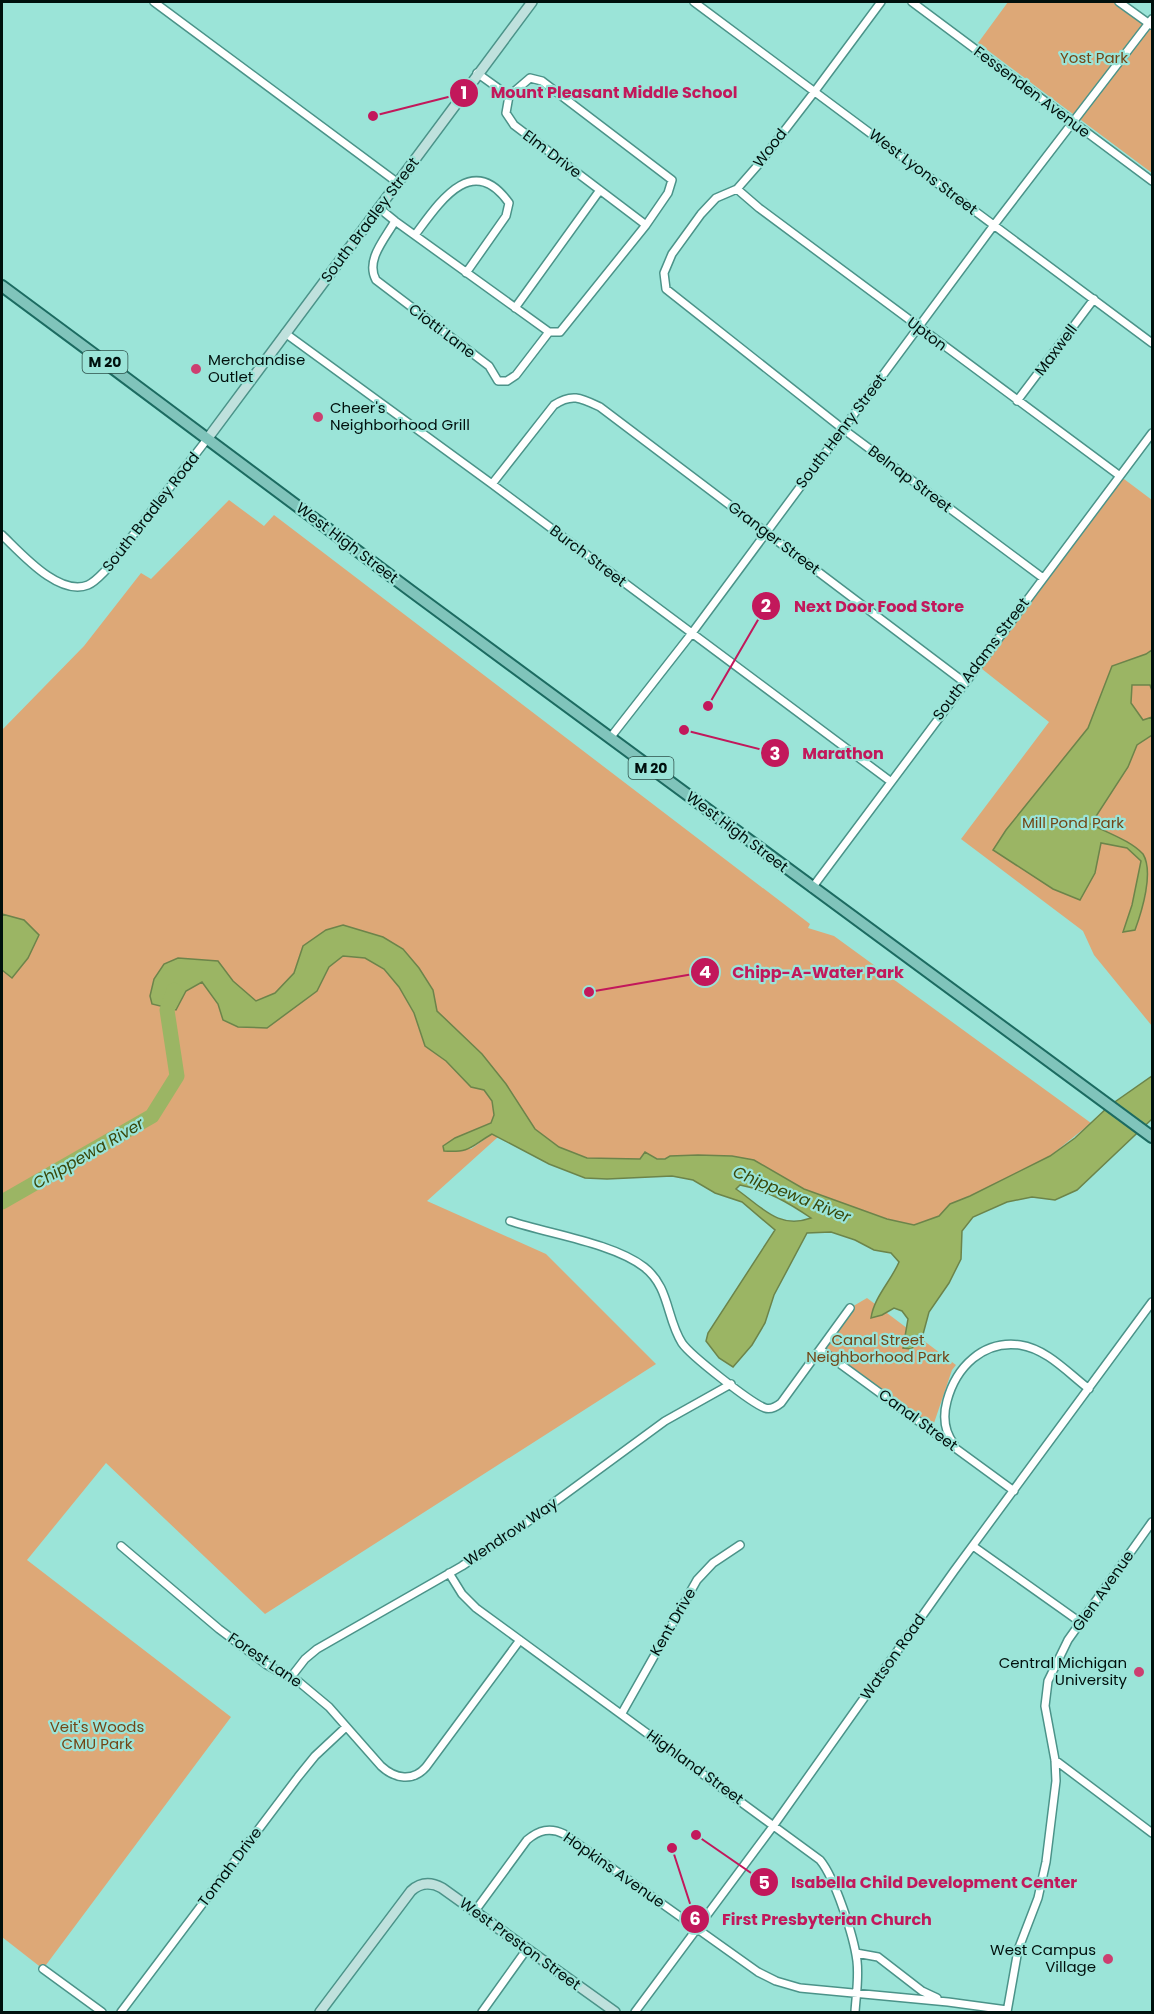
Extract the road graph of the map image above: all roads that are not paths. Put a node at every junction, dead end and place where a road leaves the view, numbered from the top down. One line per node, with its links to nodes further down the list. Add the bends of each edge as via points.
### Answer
1 (154, 2): 13 (street)
2 (532, 2): 8 (street, South Bradley Street)
3 (694, 2): 9 (street, West Lyons Street)
4 (881, 2): 9 (street, Wood)
5 (912, 2): 11 (street, Fessenden Avenue)
6 (1119, 2): 7 (street)
7 (1151, 23): 11 (street, South Henry Street)
8 (477, 73): 10 (street); 13 (street, South Bradley Street)
9 (815, 91): 14 (street, Wood); 19 (street, West Lyons Street)
10 (509, 96): 15 (street, Elm Drive, via 506,113 514,125); 18 (street, via 530,78 542,81 672,180 668,193)
11 (1072, 123): 12 (street, Fessenden Avenue); 19 (street, South Henry Street)
12 (1152, 181)
13 (398, 183): 16 (street, South Bradley Street)
14 (737, 189): 23 (street, Wood, via 716,198 672,254 664,273); 26 (street, Upton)
15 (600, 190): 18 (street, Elm Drive); 25 (street)
16 (379, 208): 17 (street); 28 (street, South Bradley Street)
17 (395, 221): 20 (street); 27 (street, Ciotti Lane, via 372,261 371,272 376,280 489,366 498,381 516,375)
18 (645, 225): 27 (street, via 560,332)
19 (994, 225): 24 (street, West Lyons Street); 26 (street, South Henry Street)
20 (415, 235): 21 (street); 21 (street, via 439,202 457,186 480,180 492,184 509,202 506,216)
21 (466, 273): 25 (street)
22 (2, 286): 33 (main road, M 20)
23 (666, 289): 31 (street, Belnap Street)
24 (1095, 299): 29 (street, West Lyons Street); 30 (street, Maxwell)
25 (515, 308): 27 (street)
26 (918, 327): 30 (street, Upton); 31 (street, South Henry Street)
27 (549, 332)
28 (285, 333): 33 (street, South Bradley Street); 35 (street, Burch Street)
29 (1152, 343)
30 (1017, 401): 34 (street, Upton)
31 (843, 429): 36 (street, South Henry Street); 38 (street, Belnap Street)
32 (1152, 432): 34 (street, South Adams Street)
33 (208, 438): 37 (street, South Bradley Road, via 106,570 88,585 72,587 48,577); 41 (main road, West High Street / M 20)
34 (1120, 476): 38 (street, South Adams Street)
35 (492, 484): 36 (street, Granger Street, via 554,405 564,399 581,398 600,407); 39 (street, Burch Street)
36 (766, 532): 39 (street, South Henry Street); 40 (street, Granger Street)
37 (2, 535)
38 (1043, 578): 40 (street, South Adams Street)
39 (692, 633): 41 (street, South Henry Street); 42 (street, Burch Street)
40 (964, 682): 42 (street, South Adams Street)
41 (610, 738): 43 (main road, West High Street / M 20)
42 (890, 781): 43 (street, South Adams Street)
43 (812, 888): 44 (main road, West High Street / M 20)
44 (1152, 1137)
45 (510, 1221): 49 (street, via 608,1249 642,1266 664,1291 674,1328 684,1346)
46 (1152, 1302): 50 (street, Watson Road)
47 (850, 1308): 48 (street)
48 (820, 1350): 49 (street, via 775,1407 762,1406); 51 (street, Canal Street)
49 (731, 1384): 57 (street, Wendrow Way, via 665,1421 526,1523)
50 (1089, 1389): 51 (street, via 1029,1347 1010,1344 987,1350 966,1363 951,1387 944,1418 948,1436); 52 (street, Watson Road)
51 (957, 1449): 52 (street, Canal Street)
52 (1014, 1491): 56 (street, Watson Road)
53 (1152, 1522): 58 (street, Glen Avenue)
54 (740, 1545): 61 (street, Kent Drive, via 713,1563 694,1584)
55 (121, 1546): 60 (street, Forest Lane, via 208,1622 267,1665)
56 (973, 1546): 58 (street); 64 (street, Watson Road)
57 (449, 1573): 59 (street, Highland Street, via 472,1604); 60 (street, Wendrow Way, via 317,1649)
58 (1080, 1622): 63 (street, Glen Avenue, via 1058,1658 1047,1687 1046,1716)
59 (520, 1640): 61 (street, Highland Street); 62 (street, Forest Lane, via 426,1767 415,1776 403,1777 387,1771)
60 (291, 1677): 62 (street, Forest Lane, via 329,1707)
61 (622, 1713): 64 (street, Highland Street)
62 (346, 1727): 76 (street, Tomah Drive, via 298,1777)
63 (1055, 1761): 65 (street); 74 (street, Glen Avenue, via 1044,1875 1018,1950)
64 (774, 1825): 67 (street, Watson Road); 69 (street, Highland Street, via 820,1860 828,1871)
65 (1152, 1833)
66 (475, 1911): 67 (street, Hopkins Avenue, via 528,1840 549,1830 564,1834); 68 (street, West Preston Street); 77 (street, West Preston Street, via 438,1886 421,1884 408,1894)
67 (697, 1929): 71 (street, Hopkins Avenue, via 776,1981 800,1988); 80 (street, Watson Road)
68 (527, 1949): 78 (street); 79 (street, West Preston Street)
69 (856, 1953): 71 (street, Highland Street); 72 (street, Hopkins Avenue, via 878,1958 926,1994)
70 (43, 1969): 75 (street)
71 (856, 1994): 72 (street, Hopkins Avenue); 81 (street, Highland Street)
72 (948, 2002): 73 (street, Hopkins Avenue)
73 (984, 2010): 74 (street, Hopkins Avenue)
74 (1007, 2011)
75 (102, 2013)
76 (121, 2013)
77 (320, 2013)
78 (482, 2013)
79 (615, 2013)
80 (635, 2013)
81 (855, 2013)

